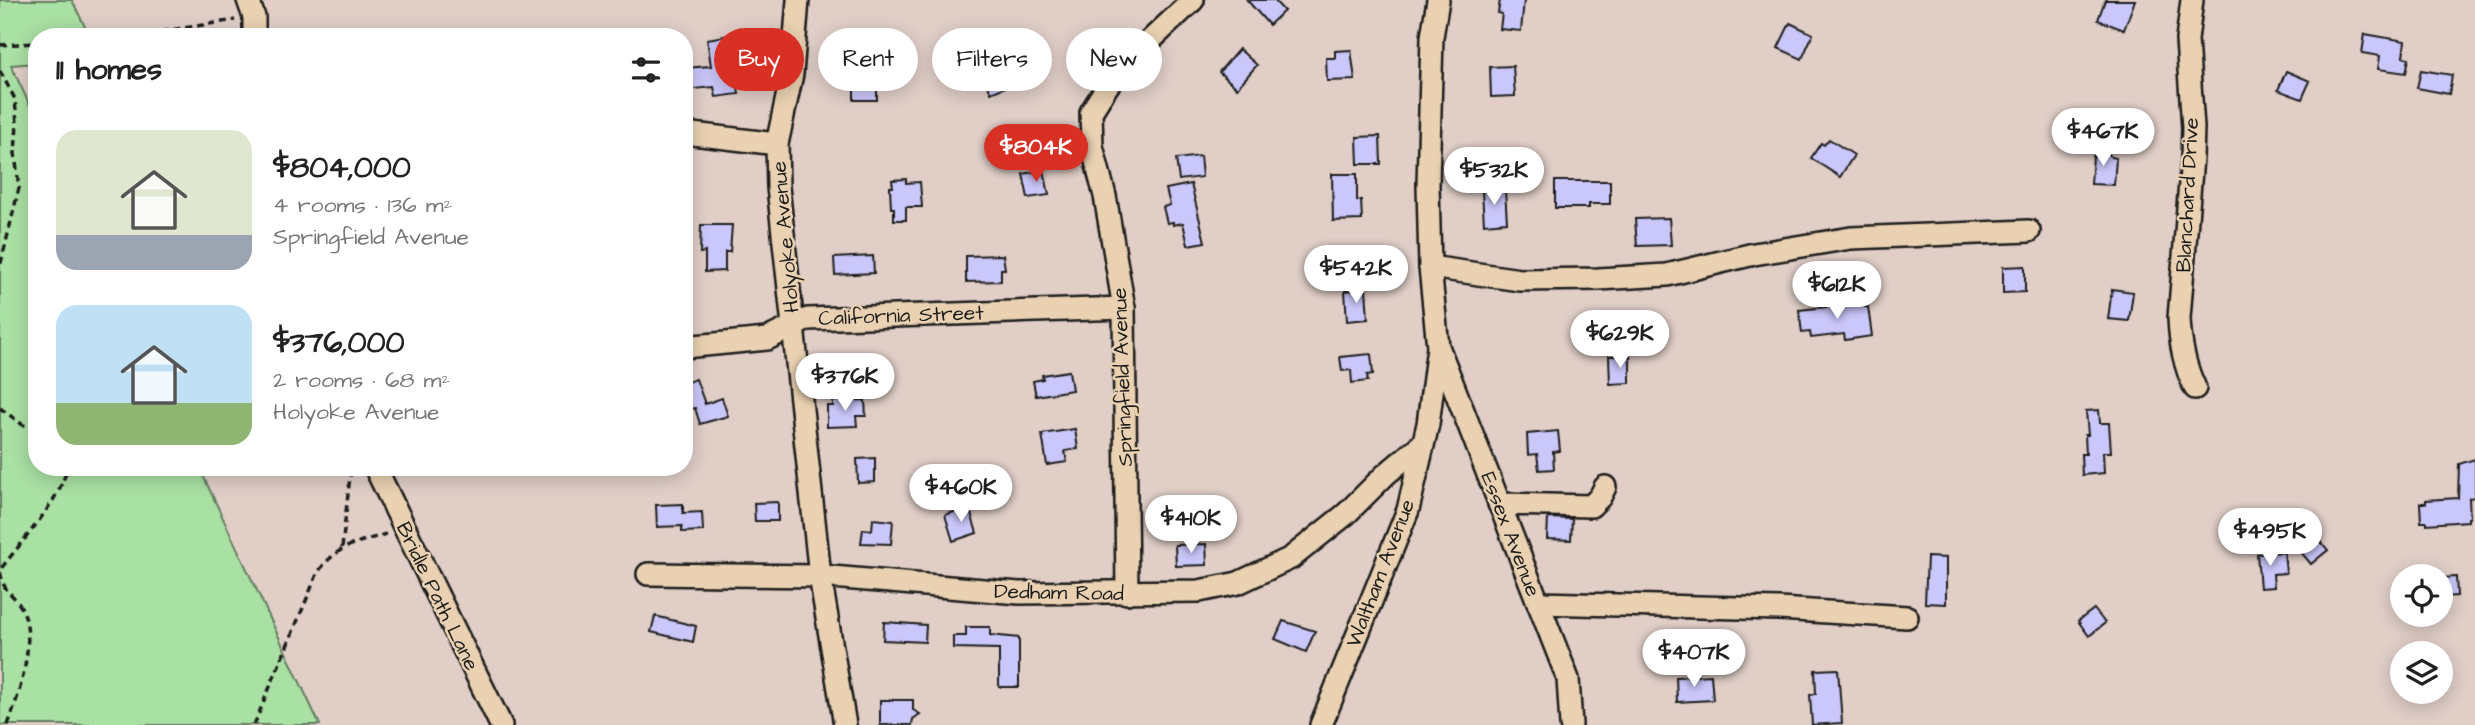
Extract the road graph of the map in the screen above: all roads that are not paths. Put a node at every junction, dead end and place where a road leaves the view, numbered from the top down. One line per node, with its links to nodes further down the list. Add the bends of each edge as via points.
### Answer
1 (798, 0): 6 (street, Holyoke Avenue, via 792,74)
2 (1193, 0): 9 (street, Springfield Avenue, via 1108,85 1091,113 1092,146)
3 (1438, 0): 8 (street, Waltham Avenue, via 1428,174)
4 (2192, 0): 13 (street, Blanchard Drive, via 2187,40 2192,158 2179,339)
5 (693, 134): 6 (street)
6 (777, 144): 10 (street, Holyoke Avenue)
7 (2029, 231): 8 (street, via 1851,238 1667,275 1520,280)
8 (1430, 267): 12 (street, Waltham Avenue)
9 (1124, 308): 10 (street, California Street, via 808,318); 22 (street, Springfield Avenue)
10 (793, 324): 11 (street, California Street, via 767,339); 21 (street, Holyoke Avenue)
11 (693, 346)
12 (1438, 347): 14 (street, Waltham Avenue); 19 (street, Essex Avenue)
13 (2195, 388)
14 (1422, 444): 15 (street, Dedham Road); 17 (street, Waltham Avenue)
15 (1385, 475): 17 (street); 22 (street, Dedham Road, via 1313,542 1265,572 1199,591)
16 (379, 476): 25 (street, Bridle Path Lane)
17 (1413, 485): 27 (street, Waltham Avenue, via 1408,510)
18 (1605, 487): 19 (street, via 1591,506)
19 (1499, 504): 23 (street, Essex Avenue)
20 (648, 574): 21 (street, Dedham Road)
21 (820, 576): 22 (street, Dedham Road, via 1019,593); 26 (street, Holyoke Avenue)
22 (1127, 593)
23 (1538, 603): 24 (street); 28 (street, Essex Avenue, via 1568,679)
24 (1907, 617)
25 (500, 725)
26 (845, 725)
27 (1321, 725)
28 (1571, 725)

